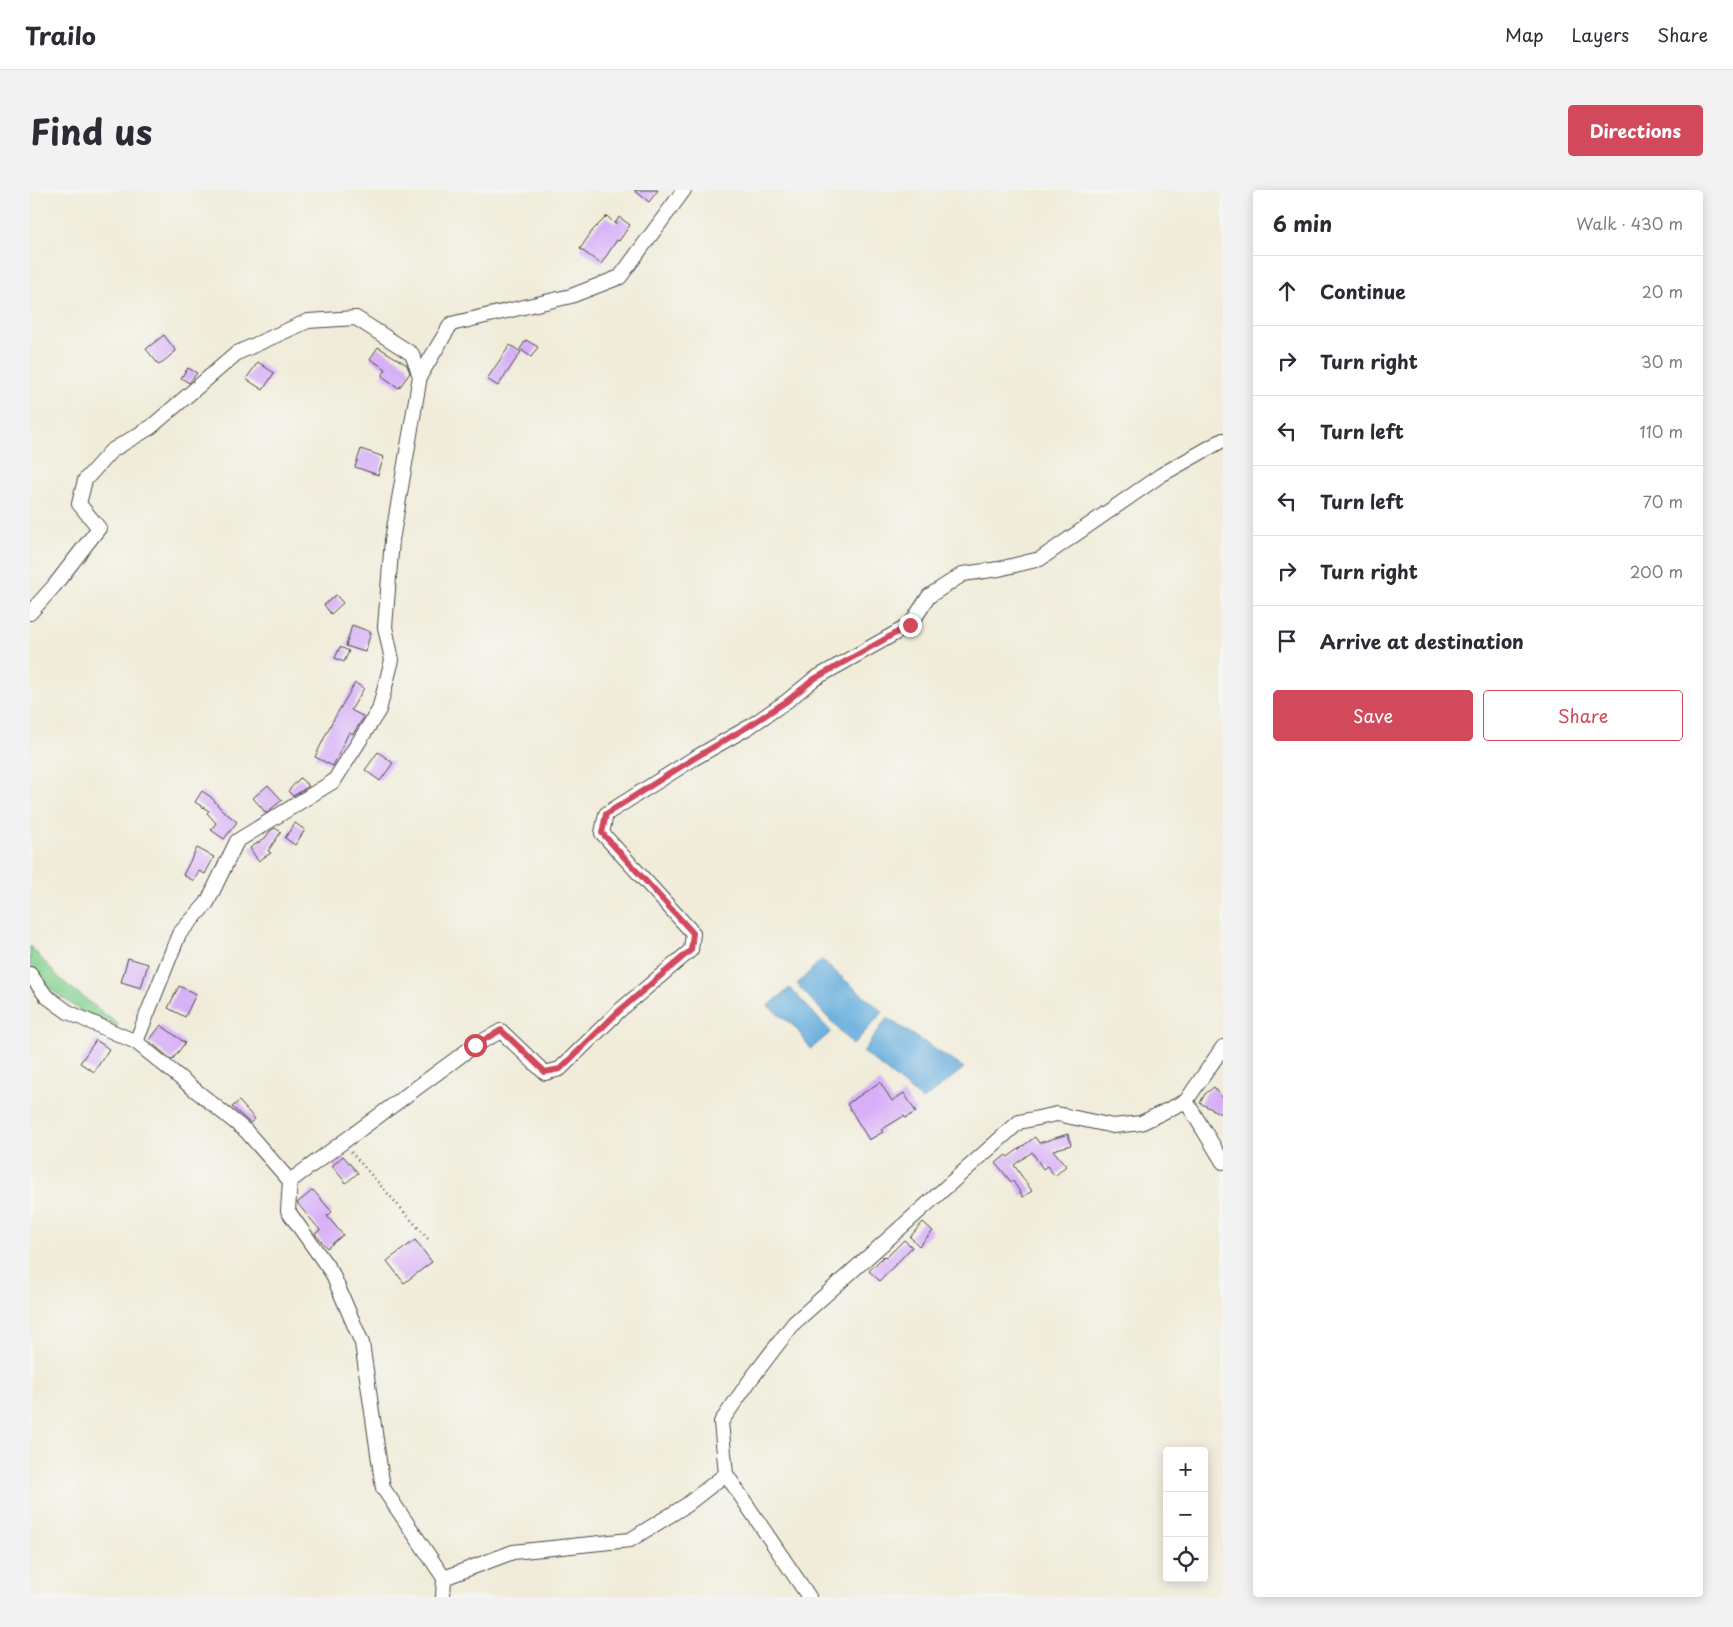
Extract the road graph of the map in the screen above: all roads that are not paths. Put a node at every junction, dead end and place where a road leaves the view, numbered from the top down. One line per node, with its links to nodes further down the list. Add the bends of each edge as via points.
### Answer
1 (684, 190): 2 (street, via 620,277 571,296 451,324)
2 (420, 376): 4 (street, via 412,354 356,318 308,321 237,353 150,427 111,451 84,480 80,504 99,528); 6 (street, via 392,540 385,627 392,660 379,710 334,781 237,841 207,903 179,934)
3 (1223, 440): 10 (street, via 1161,475 1040,560 963,574 929,596 910,625 814,679 749,726 606,814 602,833 693,933 691,950 619,1011 560,1069 545,1072 501,1030 475,1045)
4 (30, 613)
5 (30, 974): 6 (street, via 46,996 68,1012)
6 (136, 1042): 10 (street, via 246,1131)
7 (1223, 1047): 8 (street)
8 (1186, 1101): 9 (street); 11 (street, via 1141,1123 1113,1126 1057,1114 1019,1122 794,1324 721,1422)
9 (1223, 1162)
10 (290, 1181): 12 (street, via 288,1211 332,1273 362,1343 383,1488)
11 (726, 1474): 12 (street, via 685,1506 630,1540 513,1552); 14 (street)
12 (444, 1578): 13 (street)
13 (443, 1597)
14 (808, 1597)

